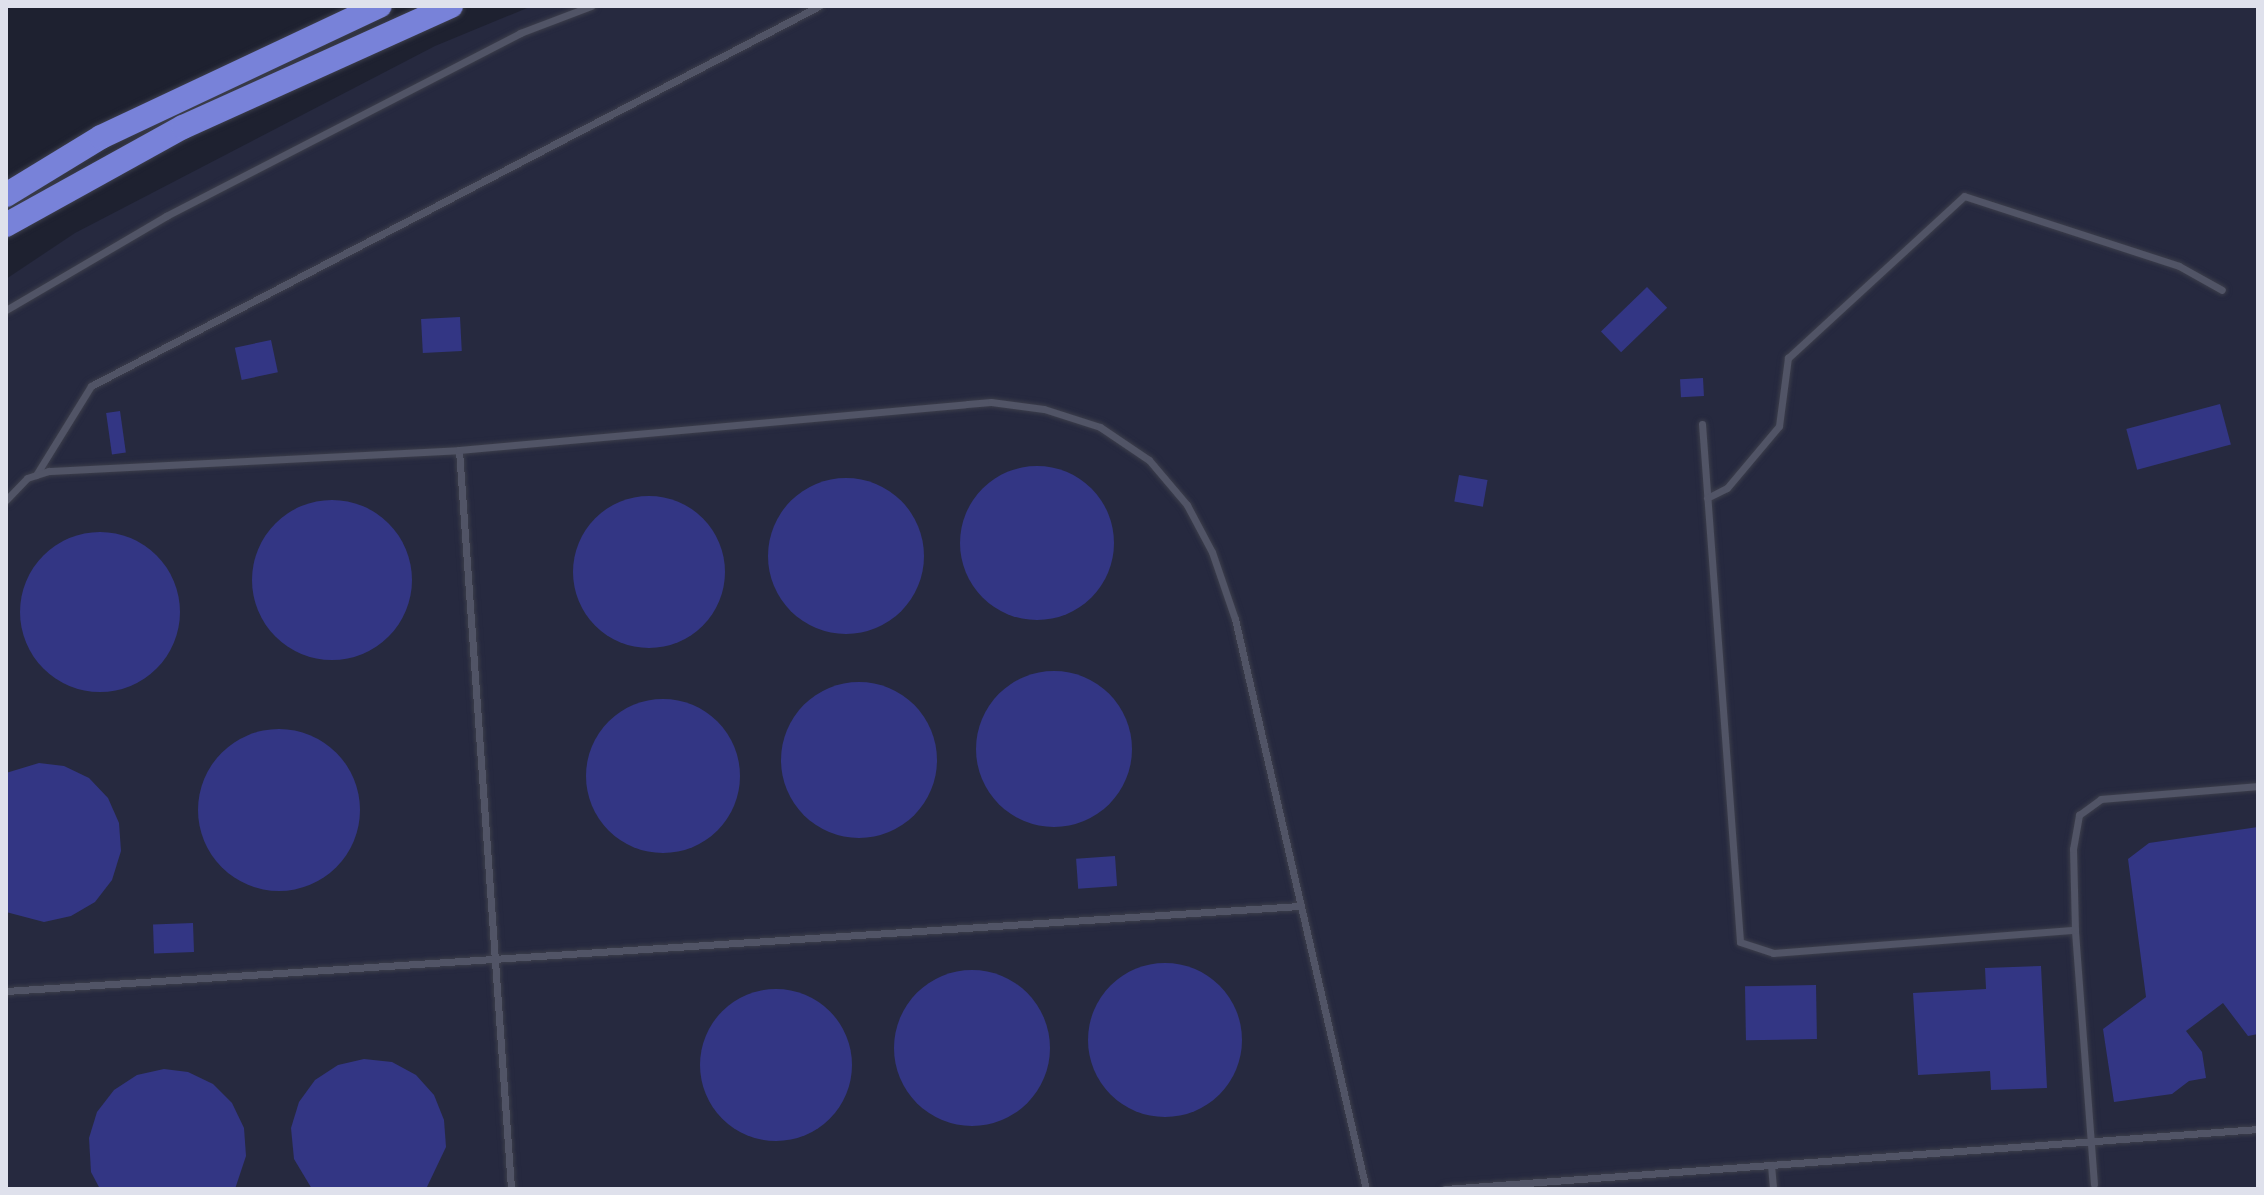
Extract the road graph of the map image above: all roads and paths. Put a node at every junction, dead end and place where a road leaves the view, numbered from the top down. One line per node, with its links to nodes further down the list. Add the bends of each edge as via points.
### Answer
1 (380, 6): 5 (highway, via 101,137)
2 (451, 6): 6 (highway, via 183,127)
3 (591, 6): 8 (lane, via 520,33 195,201)
4 (819, 6): 11 (lane, via 91,386)
5 (6, 195)
6 (6, 225)
7 (2222, 290): 12 (lane, via 2179,266 1964,196 1788,358 1779,426 1727,488)
8 (6, 310)
9 (1702, 424): 12 (lane)
10 (459, 450): 11 (lane); 15 (lane, via 991,402 1044,409 1100,427 1149,460 1187,505 1212,552 1235,619); 17 (lane)
11 (36, 475): 13 (lane)
12 (1707, 498): 16 (lane, via 1740,942 1773,953)
13 (6, 500)
14 (2258, 786): 16 (lane, via 2101,799 2079,815 2073,849)
15 (1301, 906): 17 (lane); 24 (lane)
16 (2075, 930): 20 (lane)
17 (495, 959): 18 (lane); 23 (lane)
18 (6, 991)
19 (2258, 1129): 20 (lane)
20 (2092, 1142): 21 (lane); 22 (lane)
21 (1771, 1165): 25 (lane); 26 (lane)
22 (2094, 1184)
23 (511, 1189)
24 (1366, 1189)
25 (1445, 1189)
26 (1773, 1189)

